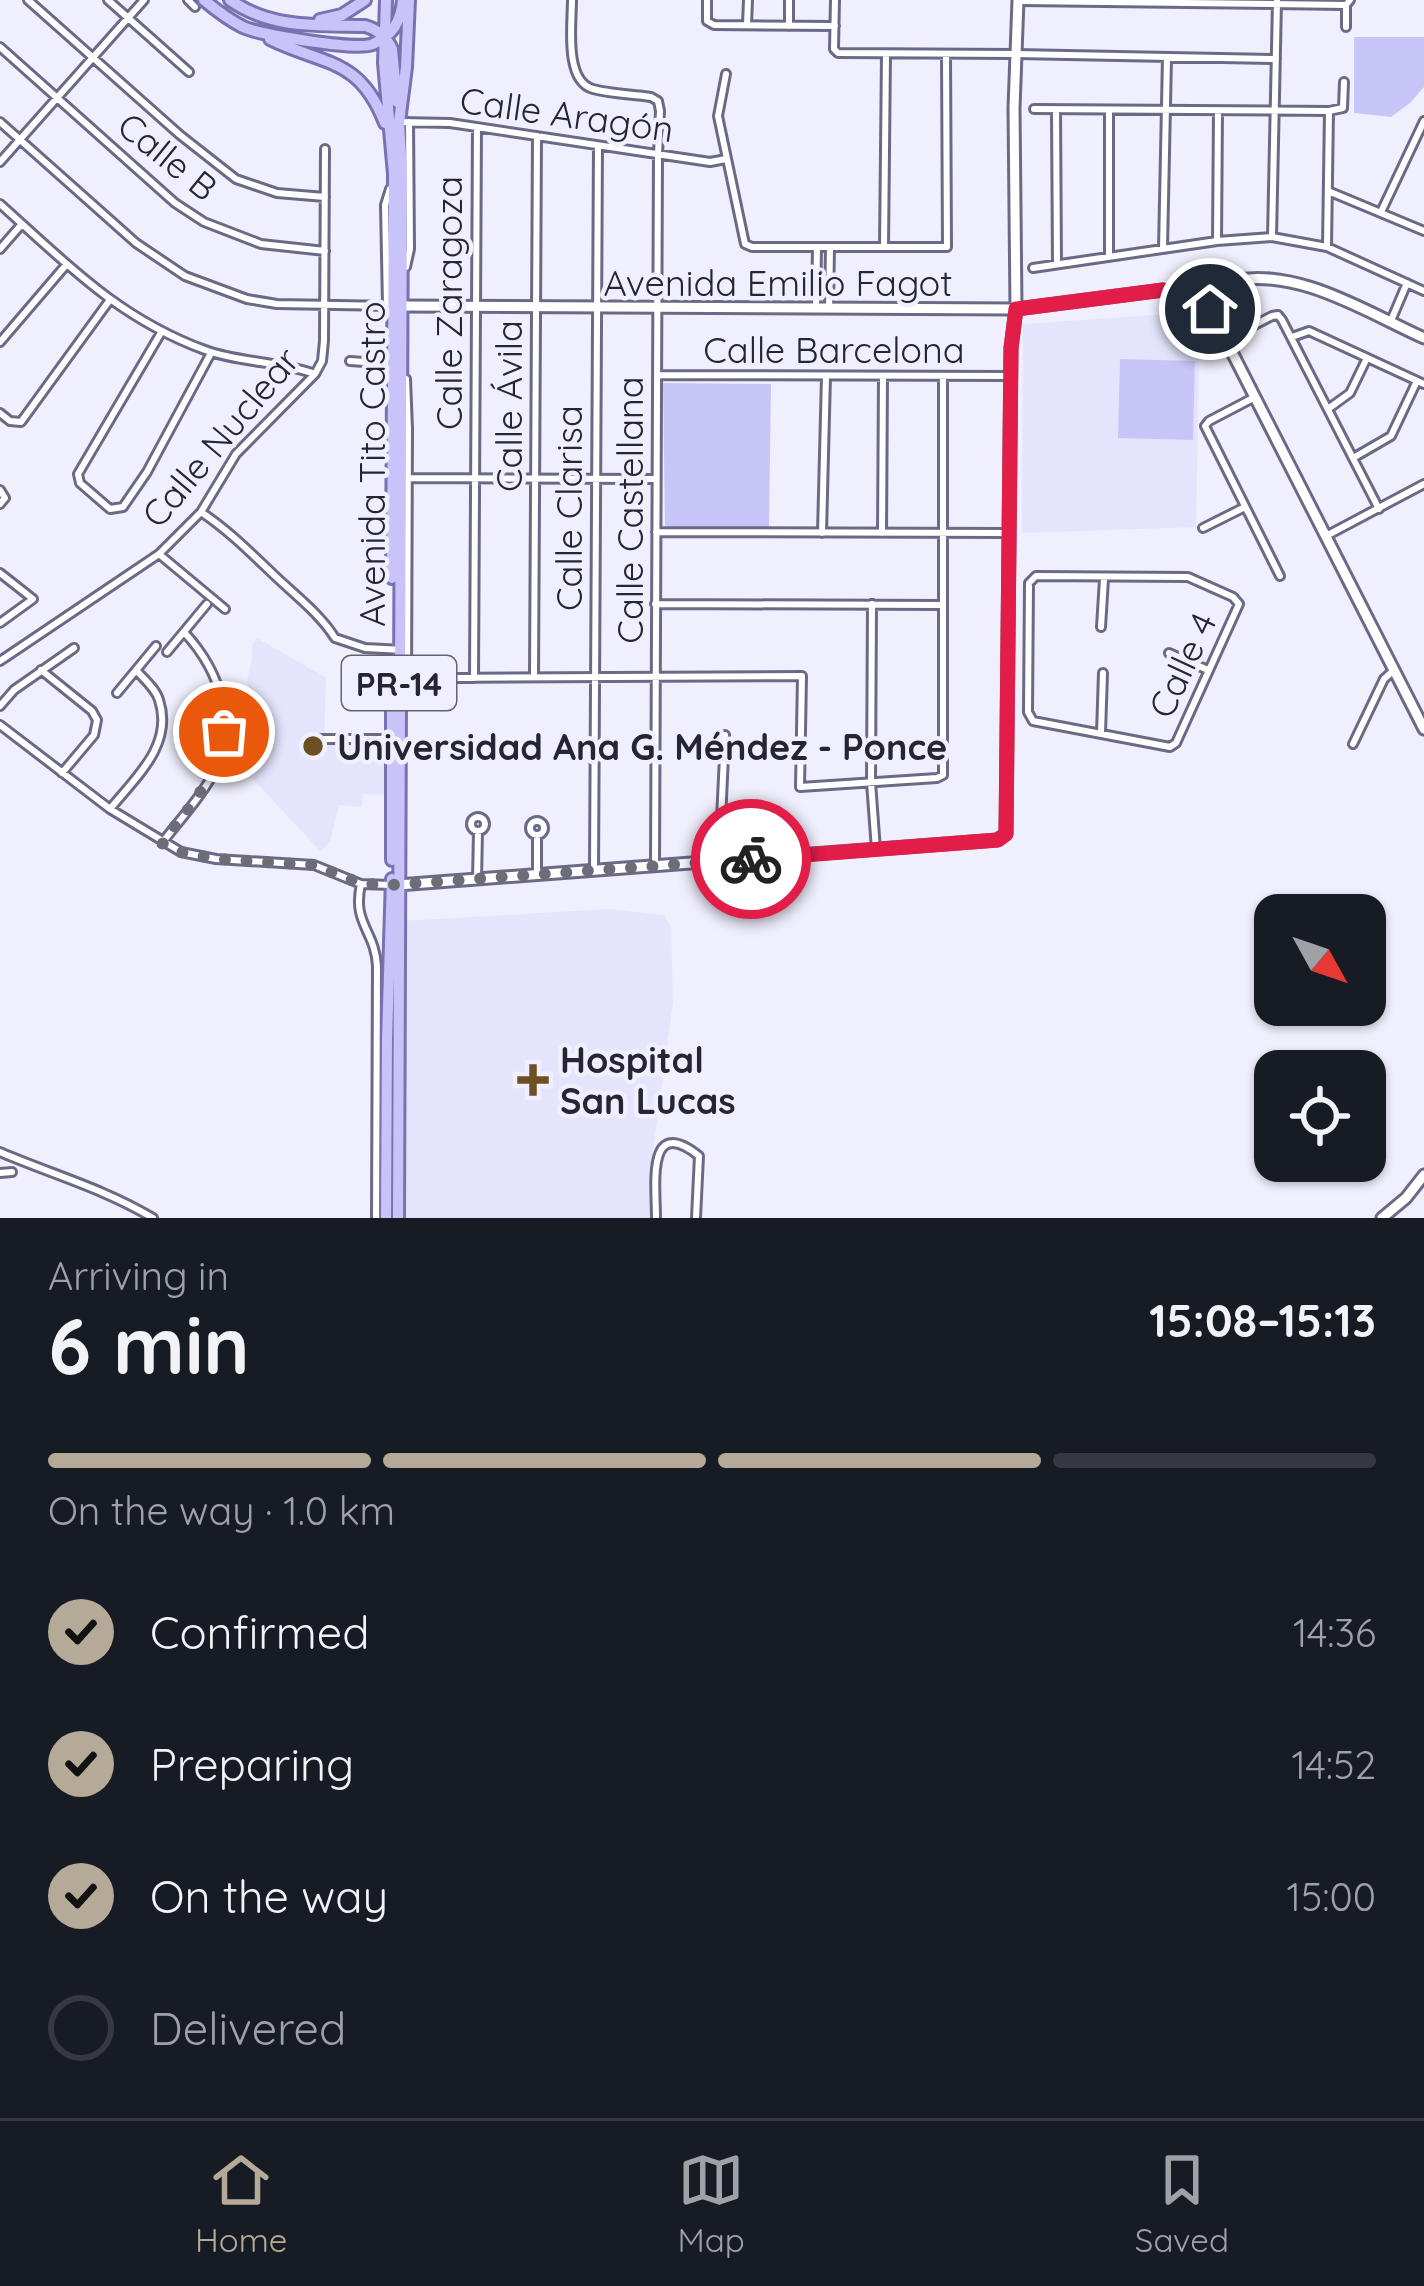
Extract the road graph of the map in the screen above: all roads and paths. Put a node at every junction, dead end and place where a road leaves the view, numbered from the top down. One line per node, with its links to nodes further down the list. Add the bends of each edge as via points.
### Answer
1 (28, 0): 35 (street)
2 (108, 0): 22 (street)
3 (144, 0): 22 (street)
4 (230, 0): 23 (main road)
5 (365, 0): 23 (main road)
6 (386, 0): 29 (main road, Avenida Tito Castro / PR-14)
7 (406, 0): 29 (main road); 50 (main road, Avenida Tito Castro / PR-14)
8 (572, 0): 57 (street, Calle Castellana, via 580,83 658,101)
9 (707, 0): 24 (street, via 714,26)
10 (748, 0): 24 (street)
11 (789, 0): 25 (street)
12 (835, 0): 26 (street)
13 (1018, 0): 20 (street); 31 (street)
14 (196, 2): 28 (main road)
15 (1168, 2): 16 (street); 20 (street)
16 (1220, 2): 17 (street)
17 (1277, 2): 18 (street); 36 (street)
18 (1328, 2): 19 (street)
19 (1347, 2): 27 (street)
20 (1048, 3): 21 (street)
21 (1048, 16)
22 (128, 18): 35 (street); 37 (street)
23 (300, 25): 29 (main road, via 365,26)
24 (747, 26): 25 (street)
25 (788, 26): 26 (street)
26 (835, 26): 32 (street, via 838,53)
27 (1346, 27)
28 (263, 33): 29 (main road, via 364,46); 52 (main road, via 353,74 372,93)
29 (383, 37): 50 (main road); 52 (main road, Avenida Tito Castro / PR-14)
30 (0, 47): 40 (street, Calle B)
31 (1015, 53): 33 (street); 34 (street); 91 (street)
32 (886, 54): 33 (street); 70 (street)
33 (946, 55): 70 (street, via 947,247)
34 (1167, 57): 36 (street); 44 (street)
35 (92, 58): 40 (street); 61 (street, via 236,179)
36 (1276, 59): 46 (street)
37 (189, 72)
38 (726, 74): 58 (street, via 718,116)
39 (1344, 82): 47 (street, via 1343,108)
40 (57, 98): 54 (street); 74 (street, Calle B, via 204,222 261,244)
41 (1034, 109): 42 (street)
42 (1056, 110): 43 (street); 76 (street)
43 (1109, 110): 44 (street); 75 (street)
44 (1164, 110): 45 (street); 73 (street)
45 (1218, 110): 46 (street); 67 (street)
46 (1273, 111): 47 (street); 66 (street)
47 (1329, 111): 60 (street)
48 (1424, 121): 63 (street)
49 (0, 122): 54 (street, Avenida Emilio Fagot)
50 (404, 122): 51 (street, Calle Aragón); 83 (main road, Avenida Tito Castro / PR-14, via 402,276)
51 (476, 127): 53 (street, Calle Aragón); 85 (street, Calle Zaragoza)
52 (391, 135): 83 (main road, Avenida Tito Castro / PR-14)
53 (537, 136): 55 (street, Calle Aragón); 86 (street, Calle Ávila)
54 (20, 140): 59 (street); 84 (street, Avenida Emilio Fagot, via 185,276 247,298)
55 (598, 146): 57 (street, Calle Aragón); 87 (street, Calle Clarisa)
56 (325, 149): 61 (street, Calle Nuclear)
57 (658, 154): 58 (street, Calle Aragón); 88 (street, Calle Castellana)
58 (726, 159): 68 (street, via 746,244)
59 (0, 162)
60 (1328, 190): 63 (street); 71 (street)
61 (325, 197): 74 (street, Calle Nuclear)
62 (0, 204): 64 (street)
63 (1382, 212): 65 (street)
64 (22, 224): 72 (street); 77 (street)
65 (1424, 231)
66 (1272, 237): 67 (street); 71 (street)
67 (1217, 241): 73 (street)
68 (817, 247): 69 (street); 89 (street)
69 (830, 247): 70 (street); 90 (street)
70 (884, 247)
71 (1327, 248): 79 (street)
72 (0, 249)
73 (1163, 249): 75 (street)
74 (325, 251): 84 (street, Calle Nuclear)
75 (1109, 256): 76 (street)
76 (1057, 264): 78 (street)
77 (66, 265): 82 (street); 97 (street)
78 (1034, 268)
79 (1408, 284): 80 (street); 92 (street)
80 (1424, 291)
81 (1196, 297): 91 (street, Avenida Emilio Fagot, via 1163,290); 92 (street, via 1231,281 1281,279); 109 (street)
82 (110, 302): 93 (street); 111 (street, via 21,422)
83 (394, 306): 84 (street, Avenida Emilio Fagot); 85 (street, Avenida Emilio Fagot); 101 (main road, Avenida Tito Castro / PR-14)
84 (324, 307): 102 (street, Calle Nuclear)
85 (475, 308): 86 (street, Avenida Emilio Fagot); 113 (street, Calle Zaragoza)
86 (536, 308): 87 (street, Avenida Emilio Fagot); 114 (street, Calle Ávila)
87 (596, 308): 88 (street, Avenida Emilio Fagot); 115 (street, Calle Clarisa)
88 (657, 308): 89 (street, Avenida Emilio Fagot); 103 (street, Calle Castellana)
89 (816, 309): 90 (street, Avenida Emilio Fagot)
90 (830, 309): 91 (street, Avenida Emilio Fagot)
91 (1016, 309): 105 (street)
92 (1390, 323): 96 (street)
93 (161, 331): 98 (street); 98 (street, via 80,470 80,483 110,509 123,507 147,472)
94 (1239, 333): 95 (street, via 1278,315)
95 (1292, 337): 99 (street, via 1309,331); 110 (street)
96 (1424, 338)
97 (0, 342)
98 (211, 353): 102 (street)
99 (1366, 358): 108 (street); 110 (street, via 1350,393)
100 (350, 362): 101 (street)
101 (397, 364): 117 (main road, Avenida Tito Castro / PR-14); 117 (street, via 407,398)
102 (315, 374): 123 (street, Calle Nuclear, via 236,454)
103 (657, 375): 104 (street, Calle Barcelona); 116 (street, Calle Castellana)
104 (826, 376): 106 (street, Calle Barcelona); 126 (street)
105 (1011, 376): 107 (street, Calle Barcelona); 129 (street)
106 (884, 377): 107 (street, Calle Barcelona); 127 (street)
107 (943, 377): 128 (street)
108 (1420, 383): 112 (street, via 1391,436)
109 (1255, 397): 121 (street, via 1205,426); 130 (street)
110 (1328, 409): 112 (street)
111 (0, 413)
112 (1353, 458): 122 (street)
113 (475, 478): 114 (street, Calle Zaragoza); 117 (street); 158 (street, Calle Zaragoza)
114 (535, 478): 115 (street, Calle Zaragoza); 154 (street, Calle Ávila)
115 (595, 479): 116 (street, Calle Zaragoza); 155 (street, Calle Clarisa)
116 (656, 479): 125 (street, Calle Castellana)
117 (400, 481): 146 (main road, Avenida Tito Castro / PR-14)
118 (1424, 484): 122 (street)
119 (0, 490): 120 (street)
120 (3, 501)
121 (1245, 507): 124 (street); 133 (street)
122 (1379, 509): 130 (street)
123 (201, 512): 131 (street, Calle Nuclear); 146 (street, via 335,638)
124 (1203, 528)
125 (656, 532): 126 (street); 136 (street, Calle Castellana)
126 (822, 533): 127 (street)
127 (882, 533): 128 (street)
128 (943, 533): 129 (street); 138 (street)
129 (1009, 533): 174 (street, via 1006,834)
130 (1326, 536): 152 (street)
131 (159, 554): 139 (street); 148 (street, Calle Nuclear)
132 (0, 573): 140 (street, via 33,599)
133 (1280, 576)
134 (1104, 579): 141 (street); 151 (street, Calle 4, via 1188,578 1233,597 1239,604); 163 (street, via 1036,576 1029,583 1028,712 1033,721)
135 (207, 604): 142 (street)
136 (655, 604): 137 (street); 156 (street, Calle Castellana)
137 (872, 604): 138 (street); 169 (street)
138 (942, 605): 169 (street, via 943,775)
139 (225, 609)
140 (0, 623)
141 (1102, 627)
142 (184, 632): 145 (street); 173 (street, via 214,671 224,732 209,780)
143 (155, 646): 150 (street)
144 (74, 647): 149 (street)
145 (167, 652)
146 (402, 653): 165 (main road, Avenida Tito Castro / PR-14); 181 (main road, Avenida Tito Castro / PR-14)
147 (1168, 653): 151 (street)
148 (0, 662)
149 (41, 670): 160 (street); 168 (street, via 97,720)
150 (136, 670): 159 (street); 170 (street, via 159,697 164,729)
151 (1208, 670): 163 (street, Calle 4, via 1170,747)
152 (1394, 670): 162 (street); 167 (street)
153 (1103, 674): 163 (street)
154 (534, 676): 155 (street); 158 (street)
155 (595, 676): 156 (street); 177 (street, Calle Clarisa)
156 (655, 676): 169 (street, via 802,676 800,787); 176 (street, Calle Castellana)
157 (438, 678): 158 (street)
158 (473, 678)
159 (117, 693)
160 (0, 706)
161 (0, 725): 168 (street)
162 (1424, 729)
163 (1101, 733)
164 (725, 735): 175 (street)
165 (391, 739): 166 (street); 181 (main road, Avenida Tito Castro / PR-14)
166 (317, 740)
167 (1353, 744)
168 (62, 773): 170 (street)
169 (872, 782): 174 (street)
170 (110, 809): 173 (street)
171 (478, 831): 179 (street)
172 (537, 836): 178 (street)
173 (162, 843): 180 (street, via 216,859 314,865)
174 (876, 850): 175 (street)
175 (719, 862): 176 (street)
176 (655, 867): 177 (street)
177 (593, 872): 178 (street)
178 (537, 876): 179 (street)
179 (477, 880): 181 (street)
180 (362, 884): 181 (street); 187 (street, via 357,909 377,956)
181 (395, 885): 188 (main road, Avenida Tito Castro / PR-14); 189 (main road, Avenida Tito Castro / PR-14)
182 (0, 1151): 186 (street)
183 (12, 1172): 184 (street)
184 (0, 1173)
185 (1424, 1175): 192 (street)
186 (153, 1218)
187 (376, 1218)
188 (386, 1218)
189 (398, 1218)
190 (656, 1218): 191 (street, via 656,1159 673,1142 699,1156)
191 (696, 1218)
192 (1382, 1218)

